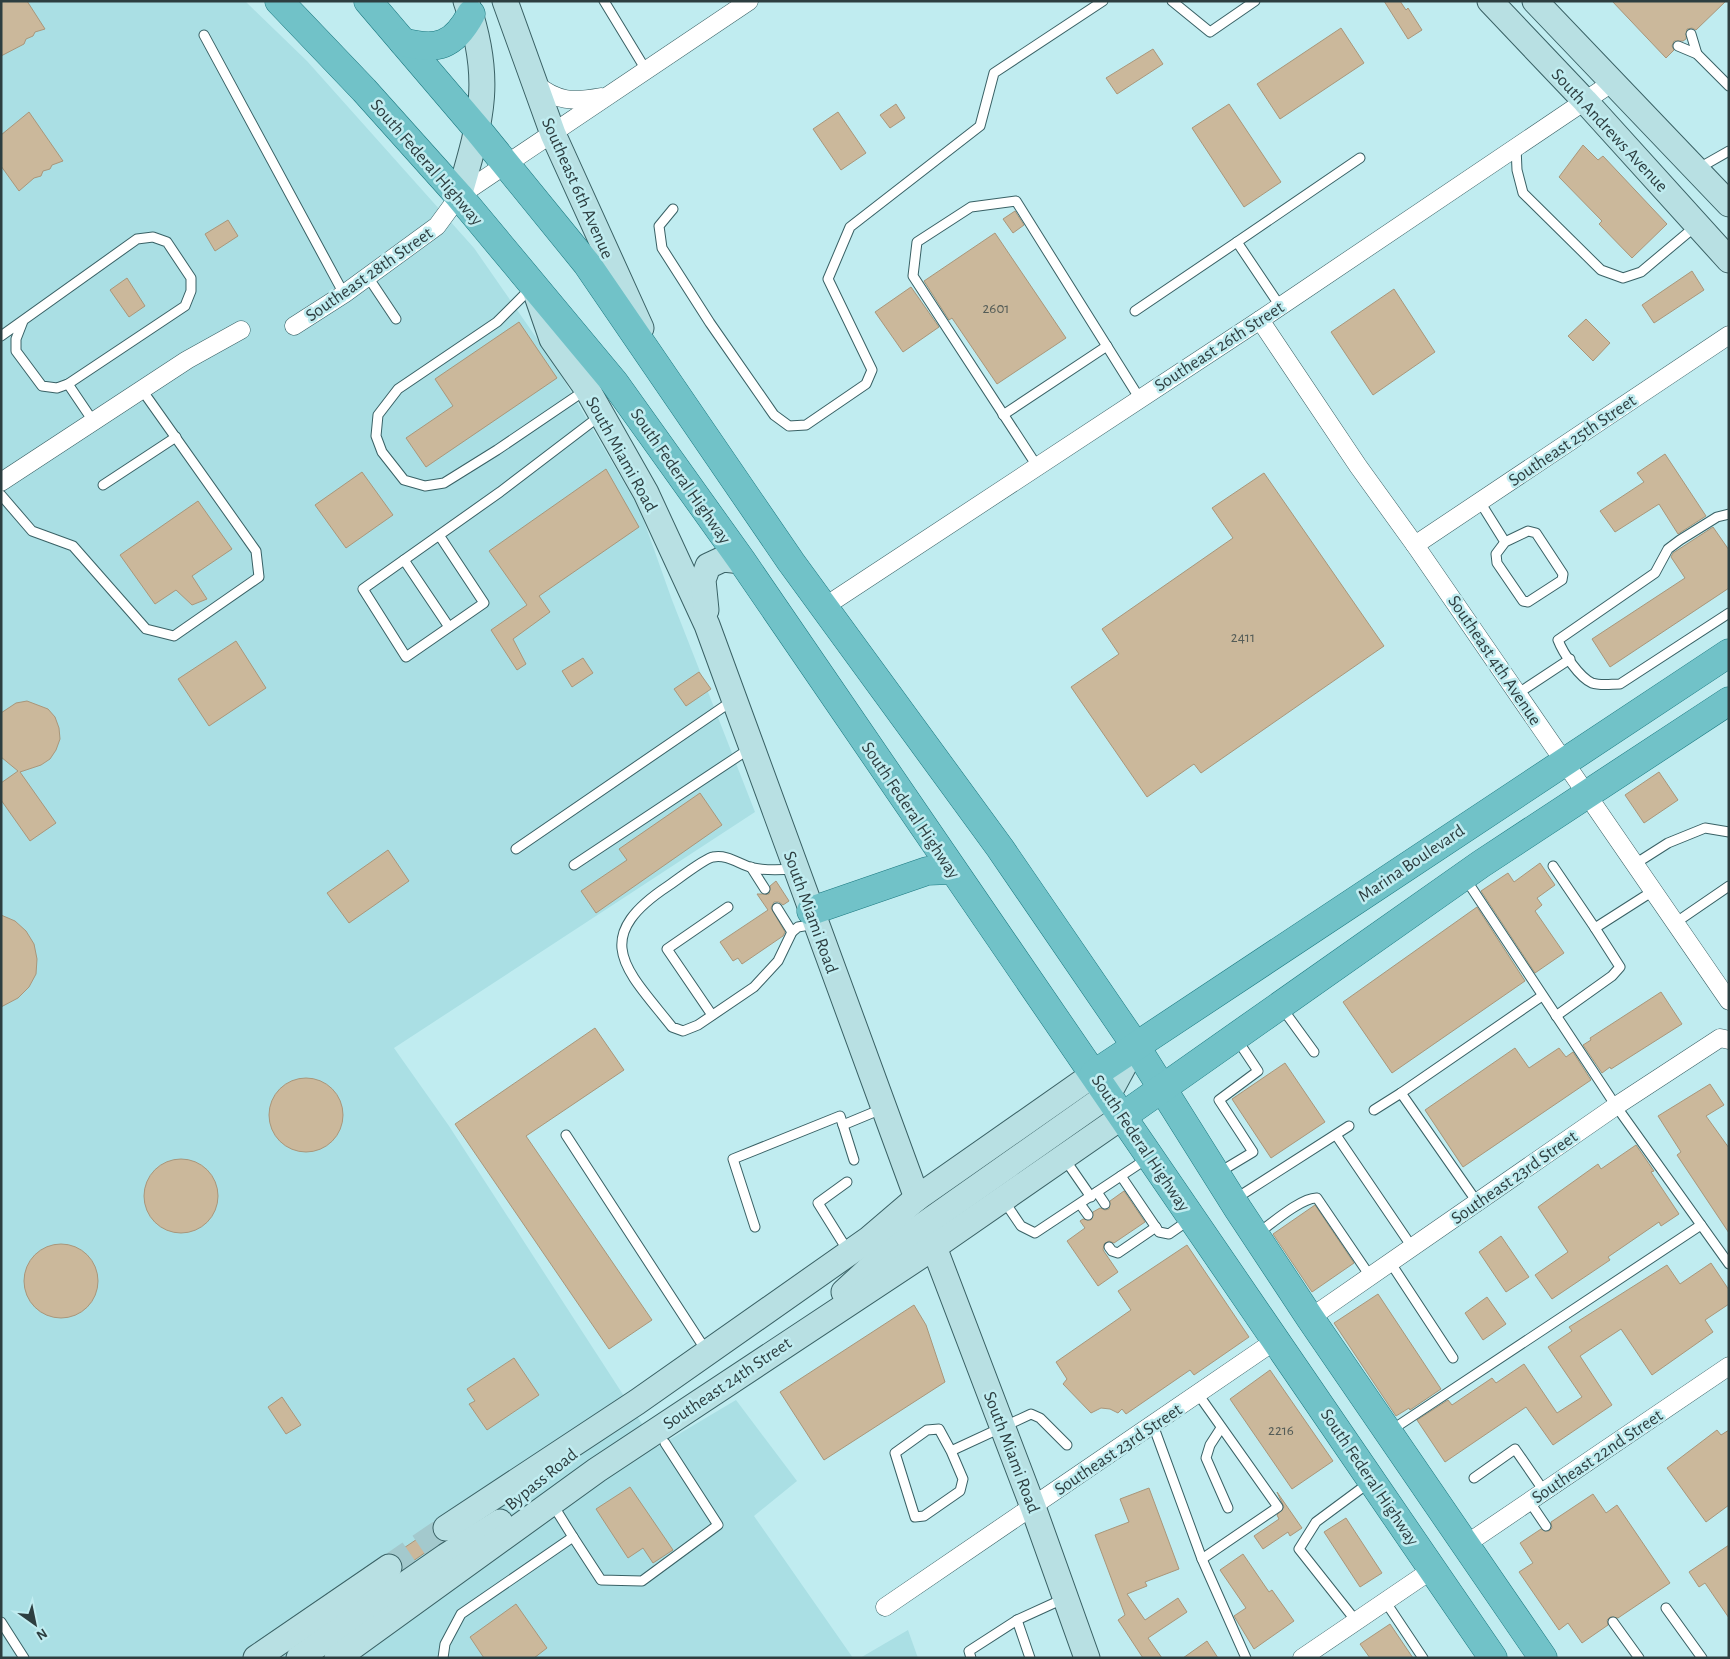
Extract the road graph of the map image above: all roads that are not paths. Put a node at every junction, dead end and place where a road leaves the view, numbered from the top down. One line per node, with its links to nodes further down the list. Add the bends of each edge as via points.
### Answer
1 (279, 1): 30 (main road, South Federal Highway)
2 (368, 1): 14 (main road)
3 (505, 1): 19 (street, Southeast 6th Avenue)
4 (604, 1): 17 (lane)
5 (749, 1): 17 (street, Southeast 28th Street)
6 (1103, 1): 32 (lane, via 994,73 980,126 850,227 828,279 872,370 866,384 806,425 789,426 774,415 662,248 659,226)
7 (1172, 1): 8 (lane, via 1210,32)
8 (1255, 1)
9 (1490, 1): 22 (street, South Andrews Avenue)
10 (1535, 1): 18 (street, South Andrews Avenue)
11 (468, 8): 14 (main road, via 464,26 450,41 432,47); 23 (street, via 484,77)
12 (1691, 34): 16 (lane)
13 (204, 35): 38 (lane)
14 (403, 42): 23 (main road)
15 (1678, 46): 16 (lane)
16 (1697, 54): 20 (lane)
17 (646, 70): 21 (street, Southeast 28th Street)
18 (1613, 82): 22 (street, Southeast 26th Street); 29 (street, South Andrews Avenue)
19 (534, 83): 21 (street, Southeast 28th Street, via 547,93 576,101); 24 (street, Southeast 6th Avenue)
20 (1729, 86)
21 (609, 96): 24 (street, Southeast 28th Street)
22 (1585, 101): 25 (street, Southeast 26th Street); 33 (street, South Andrews Avenue)
23 (478, 130): 28 (main road); 30 (street)
24 (552, 134): 28 (street, Southeast 28th Street); 49 (street, Southeast 6th Avenue)
25 (1516, 147): 33 (lane, via 1523,193 1601,270 1623,278 1641,272); 39 (street, Southeast 26th Street)
26 (1729, 150): 29 (lane)
27 (1360, 158): 34 (lane)
28 (506, 164): 30 (street, Southeast 28th Street); 49 (main road, via 588,264)
29 (1696, 170): 31 (street, South Andrews Avenue)
30 (459, 196): 36 (street, Southeast 28th Street, via 437,226); 37 (main road, South Federal Highway)
31 (1729, 204)
32 (673, 209)
33 (1697, 225): 35 (street, South Andrews Avenue)
34 (1237, 242): 39 (lane); 40 (lane)
35 (1729, 260)
36 (368, 277): 38 (street, Southeast 28th Street); 41 (lane)
37 (533, 286): 51 (street, South Miami Road, via 552,339); 51 (lane, via 496,322 398,388 378,415 376,436 382,452 404,480 426,486 444,483); 68 (main road, South Federal Highway, via 614,382)
38 (344, 294): 44 (street, Southeast 28th Street)
39 (1280, 306): 42 (street, Southeast 26th Street)
40 (1135, 311)
41 (396, 320)
42 (1260, 320): 53 (street, Southeast 26th Street); 66 (street, Southeast 4th Avenue)
43 (23, 321): 47 (lane); 50 (lane, via 16,339 16,350 42,386 57,388); 50 (lane, via 137,239 153,237 167,242 191,278 191,291 185,306)
44 (294, 326)
45 (241, 330): 52 (street)
46 (1729, 335): 62 (street, Southeast 25th Street)
47 (1, 336)
48 (1107, 346): 53 (lane); 54 (lane); 54 (lane, via 1016,201 971,206 917,242 912,276)
49 (661, 371): 69 (main road)
50 (68, 384): 56 (lane)
51 (587, 389): 55 (street, South Miami Road)
52 (142, 390): 56 (street); 57 (lane)
53 (1140, 399): 58 (street, Southeast 26th Street)
54 (1003, 414): 58 (lane)
55 (601, 415): 64 (lane); 71 (street, South Miami Road, via 646,493)
56 (94, 421): 59 (street)
57 (176, 437): 60 (lane); 61 (lane, via 256,551 259,577 174,636 146,629 73,546 32,531)
58 (1037, 466): 69 (street, Southeast 26th Street)
59 (1, 482)
60 (102, 485)
61 (1, 495)
62 (1480, 502): 65 (lane); 66 (street, Southeast 25th Street)
63 (1729, 514): 74 (lane, via 1717,517 1680,540 1668,549 1655,573 1561,636 1558,640 1560,645)
64 (439, 536): 67 (lane); 72 (lane, via 484,603)
65 (1505, 542): 65 (lane, via 1496,554 1497,563 1523,601 1528,602 1562,580 1563,574 1536,533 1528,531)
66 (1415, 545): 75 (street, Southeast 4th Avenue)
67 (404, 560): 72 (lane); 72 (lane, via 363,589 406,657)
68 (742, 561): 69 (main road, via 787,594 804,603); 71 (street, South Miami Road, via 723,559 708,566 703,580); 88 (main road, South Federal Highway)
69 (824, 607): 106 (main road, via 985,827)
70 (1729, 613): 74 (lane, via 1620,684 1591,682)
71 (707, 625): 76 (street, South Miami Road)
72 (449, 627)
73 (1729, 653): 79 (main road, Marina Boulevard)
74 (1570, 658): 75 (lane)
75 (1517, 694): 79 (street, Southeast 4th Avenue)
76 (734, 699): 78 (street, South Miami Road); 82 (lane)
77 (1729, 701): 80 (main road)
78 (752, 748): 84 (lane); 87 (street, South Miami Road)
79 (1564, 761): 80 (street, Southeast 4th Avenue); 106 (main road, Marina Boulevard)
80 (1586, 796): 83 (street, Southeast 4th Avenue); 89 (main road)
81 (1729, 832): 83 (lane, via 1705,828 1668,843)
82 (516, 849)
83 (1634, 864): 92 (street, Southeast 4th Avenue)
84 (574, 865)
85 (1553, 866): 97 (lane)
86 (751, 867): 87 (lane); 91 (lane); 102 (lane, via 731,859 712,857 653,896 625,930 621,950 628,970 672,1027 683,1030)
87 (796, 869): 95 (street, South Miami Road)
88 (952, 870): 95 (main road, via 927,870); 110 (main road, South Federal Highway)
89 (1464, 876): 99 (lane); 101 (main road)
90 (1729, 886): 96 (lane)
91 (765, 889)
92 (1653, 891): 96 (street, Southeast 4th Avenue); 97 (lane)
93 (728, 907): 102 (lane, via 667,949)
94 (777, 908): 98 (lane)
95 (813, 918): 98 (lane); 112 (street, South Miami Road)
96 (1675, 923): 100 (street, Southeast 4th Avenue)
97 (1595, 928): 103 (lane, via 1620,968)
98 (792, 932): 102 (lane, via 778,960 754,987)
99 (1542, 996): 103 (lane); 109 (lane)
100 (1729, 1002)
101 (1281, 1006): 104 (main road); 107 (lane)
102 (712, 1015)
103 (1556, 1016): 111 (lane)
104 (1236, 1038): 108 (main road); 121 (lane, via 1258,1071 1219,1100 1253,1152)
105 (1724, 1039): 111 (street, Southeast 23rd Street)
106 (1135, 1045): 108 (main road); 110 (main road, Marina Boulevard)
107 (1314, 1052)
108 (1162, 1089): 110 (main road); 121 (main road)
109 (1400, 1093): 113 (lane); 128 (lane)
110 (1108, 1095): 118 (main road, South Federal Highway); 119 (street, Southeast 24th Street); 125 (street, Southeast 24th Street); 148 (street, via 895,1245)
111 (1616, 1106): 128 (street, Southeast 23rd Street); 133 (lane)
112 (884, 1108): 114 (lane); 125 (street, South Miami Road)
113 (1374, 1110)
114 (843, 1125): 120 (lane); 134 (lane, via 840,1116 733,1159)
115 (1349, 1126): 117 (lane)
116 (566, 1135): 149 (lane)
117 (1336, 1135): 127 (lane); 141 (lane)
118 (1150, 1156): 122 (lane); 132 (main road, South Federal Highway)
119 (1063, 1158): 124 (lane); 126 (street, Southeast 24th Street)
120 (854, 1160)
121 (1216, 1174): 127 (main road)
122 (1121, 1176): 124 (lane); 135 (lane)
123 (847, 1182): 142 (lane, via 818,1203)
124 (1094, 1195): 129 (lane); 130 (lane)
125 (917, 1198): 142 (street, Southeast 24th Street)
126 (1003, 1199): 129 (lane, via 1021,1226 1035,1233); 139 (street, Southeast 24th Street)
127 (1232, 1201): 137 (main road)
128 (1478, 1202): 141 (street, Southeast 23rd Street)
129 (1080, 1204): 131 (lane)
130 (1105, 1204)
131 (1088, 1216)
132 (1192, 1218): 135 (lane, via 1169,1234 1159,1232); 147 (main road, South Federal Highway)
133 (1701, 1225): 144 (lane); 158 (lane)
134 (755, 1227)
135 (1156, 1227): 138 (lane)
136 (1126, 1235): 138 (lane)
137 (1255, 1235): 145 (lane, via 1302,1203 1317,1198); 146 (main road)
138 (1132, 1244): 140 (lane, via 1118,1253)
139 (934, 1247): 148 (street, Southeast 24th Street); 156 (street, South Miami Road)
140 (1109, 1247)
141 (1412, 1247): 143 (street, Southeast 23rd Street)
142 (849, 1252): 149 (street, Southeast 24th Street)
143 (1390, 1262): 145 (street, Southeast 23rd Street); 150 (lane)
144 (1729, 1264)
145 (1370, 1276): 146 (street, Southeast 23rd Street)
146 (1310, 1318): 158 (main road)
147 (1276, 1340): 153 (street, Southeast 23rd Street); 164 (main road, South Federal Highway)
148 (784, 1346): 152 (street, Southeast 24th Street)
149 (707, 1352): 152 (street, via 725,1352); 154 (street, Southeast 24th Street)
150 (1453, 1358)
151 (1729, 1366): 165 (street, Southeast 22nd Street)
152 (742, 1374): 162 (street, Southeast 24th Street)
153 (1198, 1394): 155 (street, Southeast 23rd Street); 157 (lane)
154 (637, 1402): 171 (street, Southeast 24th Street); 175 (street, Bypass Road)
155 (1153, 1425): 167 (street, Southeast 23rd Street); 176 (lane)
156 (1003, 1426): 160 (lane, via 1032,1414); 161 (lane); 167 (street, South Miami Road)
157 (1221, 1428): 168 (lane, via 1210,1444 1206,1458); 176 (lane, via 1278,1507)
158 (1388, 1433): 174 (main road)
159 (665, 1443): 173 (lane, via 717,1522 716,1526 638,1582 601,1580)
160 (1067, 1445)
161 (951, 1451): 161 (lane, via 963,1479 960,1491 924,1516 915,1517 895,1453 927,1430 938,1429)
162 (597, 1470): 169 (street, Southeast 24th Street); 175 (street, Bypass Road, via 541,1496)
163 (1474, 1478): 165 (lane, via 1515,1449)
164 (1372, 1480): 172 (main road, South Federal Highway); 185 (lane, via 1316,1522 1299,1550)
165 (1544, 1491): 166 (street, Southeast 22nd Street)
166 (1529, 1502): 170 (lane); 174 (street, Southeast 22nd Street)
167 (1033, 1507): 180 (street, South Miami Road); 182 (street, Southeast 23rd Street)
168 (1228, 1508)
169 (557, 1511): 173 (lane); 179 (street, Southeast 24th Street)
170 (1546, 1526)
171 (446, 1528)
172 (1406, 1530): 174 (main road, via 1429,1541); 177 (main road, South Federal Highway)
173 (573, 1537): 193 (lane, via 461,1614 445,1644)
174 (1465, 1545): 178 (main road)
175 (446, 1556): 179 (street, Bypass Road)
176 (1202, 1559): 197 (lane)
177 (1433, 1569): 178 (main road, via 1451,1569); 181 (street); 200 (main road, South Federal Highway)
178 (1491, 1582): 201 (main road)
179 (389, 1587): 190 (street, Southeast 24th Street); 191 (street, Bypass Road); 192 (street, Southeast 24th Street)
180 (1066, 1598): 184 (lane); 196 (street, South Miami Road)
181 (1385, 1601): 185 (street); 199 (lane)
182 (885, 1607)
183 (1666, 1608): 188 (lane)
184 (1017, 1620): 194 (lane, via 969,1651); 195 (lane)
185 (1356, 1621): 198 (street)
186 (1, 1622): 189 (lane)
187 (1613, 1622): 202 (lane)
188 (1698, 1657)
189 (24, 1658)
190 (256, 1658)
191 (299, 1658)
192 (337, 1658)
193 (443, 1658)
194 (971, 1658)
195 (1030, 1658)
196 (1087, 1658)
197 (1246, 1658)
198 (1302, 1658)
199 (1423, 1658)
200 (1493, 1658)
201 (1543, 1658)
202 (1639, 1658)

